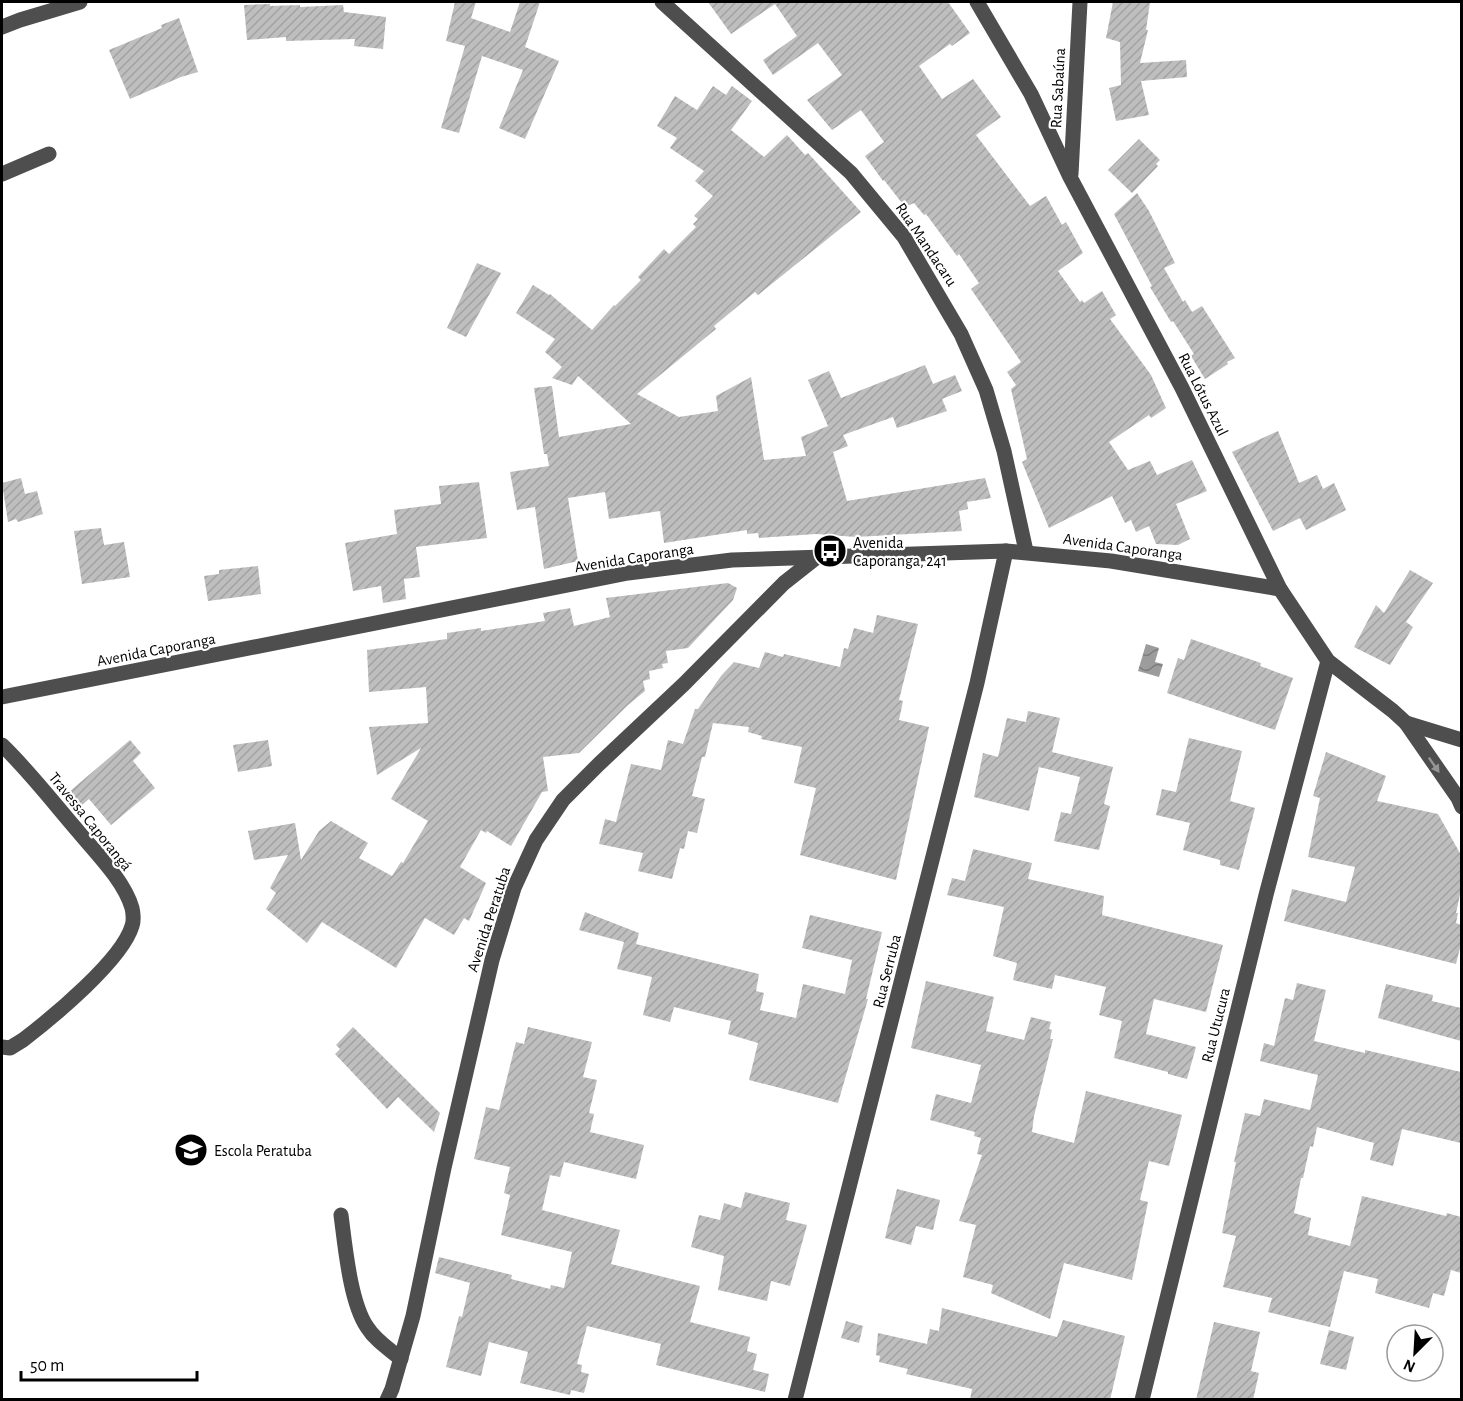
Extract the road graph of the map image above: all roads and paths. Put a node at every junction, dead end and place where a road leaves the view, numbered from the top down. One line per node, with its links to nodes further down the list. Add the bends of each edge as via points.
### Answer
1 (80, 2): 5 (street)
2 (662, 2): 10 (street, Rua Mandacaru, via 851,173 904,237 961,334 986,390)
3 (977, 2): 8 (street, Rua Lótus Azul, via 1031,94)
4 (1080, 2): 8 (street, Rua Sabaúna)
5 (2, 27)
6 (49, 154): 7 (street)
7 (2, 174)
8 (1070, 177): 12 (street, Rua Lótus Azul, via 1182,388)
9 (1006, 550): 10 (street, Avenida Caporanga); 11 (street, Avenida Caporanga); 23 (street, Rua Serruba, via 974,695)
10 (1026, 551): 12 (street, Avenida Caporanga)
11 (817, 556): 14 (street, Avenida Caporanga, via 732,560 628,573); 21 (street, Avenida Peratuba, via 563,800 536,840 514,888 492,960)
12 (1280, 589): 13 (street, Rua Lótus Azul)
13 (1328, 661): 15 (street, Rua Lótus Azul); 24 (street, Rua Utucura, via 1266,895)
14 (2, 697)
15 (1406, 723): 16 (street, Rua Lótus Azul); 18 (street, one-way to 18)
16 (1461, 740)
17 (2, 745): 19 (street, Travessa Caporangá, via 107,865 132,908 133,924 110,962 37,1029 9,1048)
18 (1461, 807)
19 (2, 1047)
20 (341, 1215): 21 (street, via 347,1258 366,1327)
21 (401, 1359): 22 (street, Avenida Peratuba)
22 (387, 1400)
23 (795, 1400)
24 (1142, 1400)

